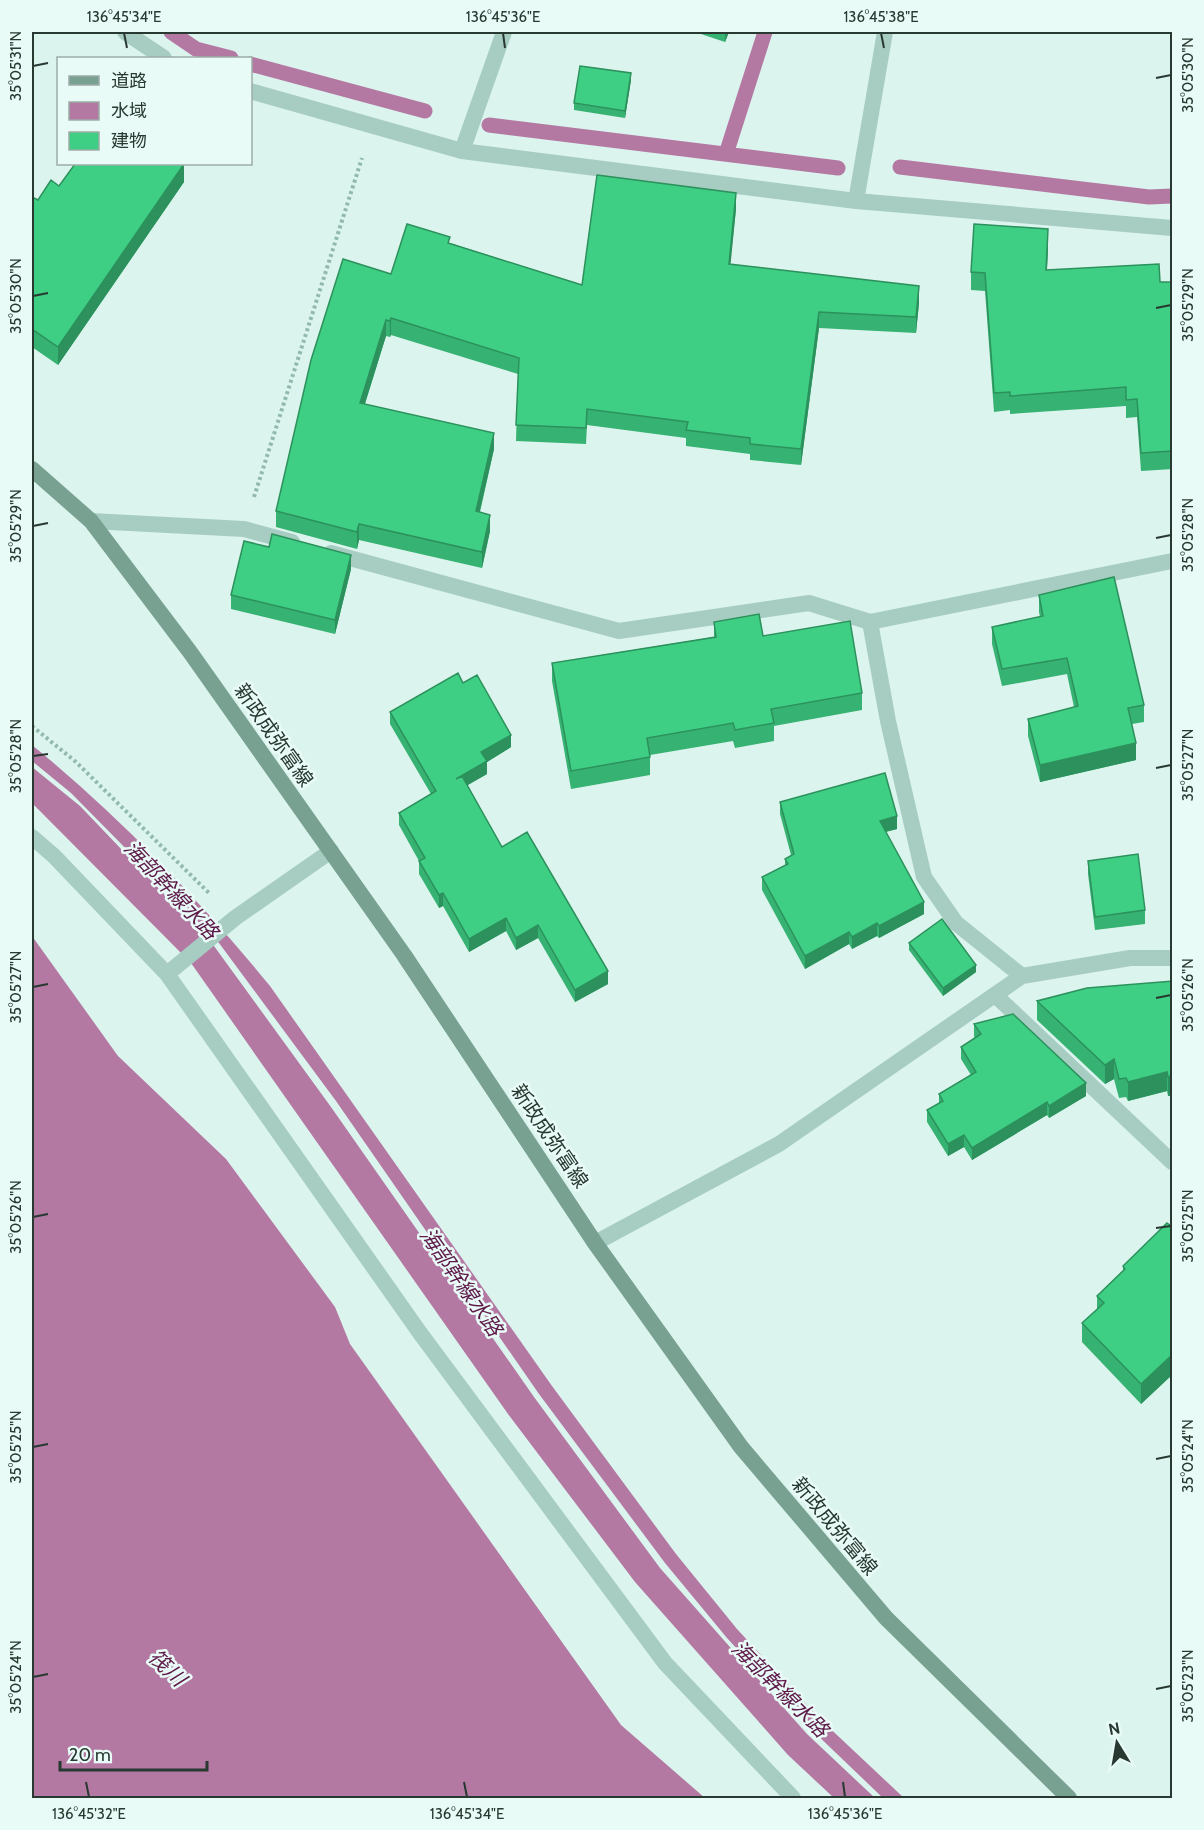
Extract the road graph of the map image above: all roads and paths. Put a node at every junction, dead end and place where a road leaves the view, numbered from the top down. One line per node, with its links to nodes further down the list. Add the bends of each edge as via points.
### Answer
1 (125, 32): 4 (street)
2 (504, 32): 7 (street)
3 (885, 32): 8 (street)
4 (162, 57)
5 (252, 92): 6 (street)
6 (372, 126): 7 (street); 12 (path)
7 (462, 151): 8 (street)
8 (856, 201): 9 (street)
9 (1173, 228)
10 (32, 469): 11 (main road, 新政成弥富線)
11 (91, 521): 12 (street); 17 (main road, 新政成弥富線, via 190,652)
12 (244, 529): 14 (street, via 619,631 809,603)
13 (1173, 561): 14 (street)
14 (870, 622): 21 (street, via 924,877 956,922)
15 (32, 726): 18 (path, via 76,762)
16 (32, 837): 20 (street)
17 (331, 851): 18 (street); 24 (main road, 新政成弥富線)
18 (235, 918): 20 (street)
19 (1173, 958): 21 (street, via 1130,958)
20 (173, 970): 25 (street, via 420,1333 665,1663)
21 (1022, 976): 22 (street)
22 (995, 995): 23 (street); 24 (street, via 779,1144)
23 (1173, 1162)
24 (596, 1243): 26 (main road, 新政成弥富線, via 741,1447 886,1618)
25 (793, 1798)
26 (1069, 1798)

